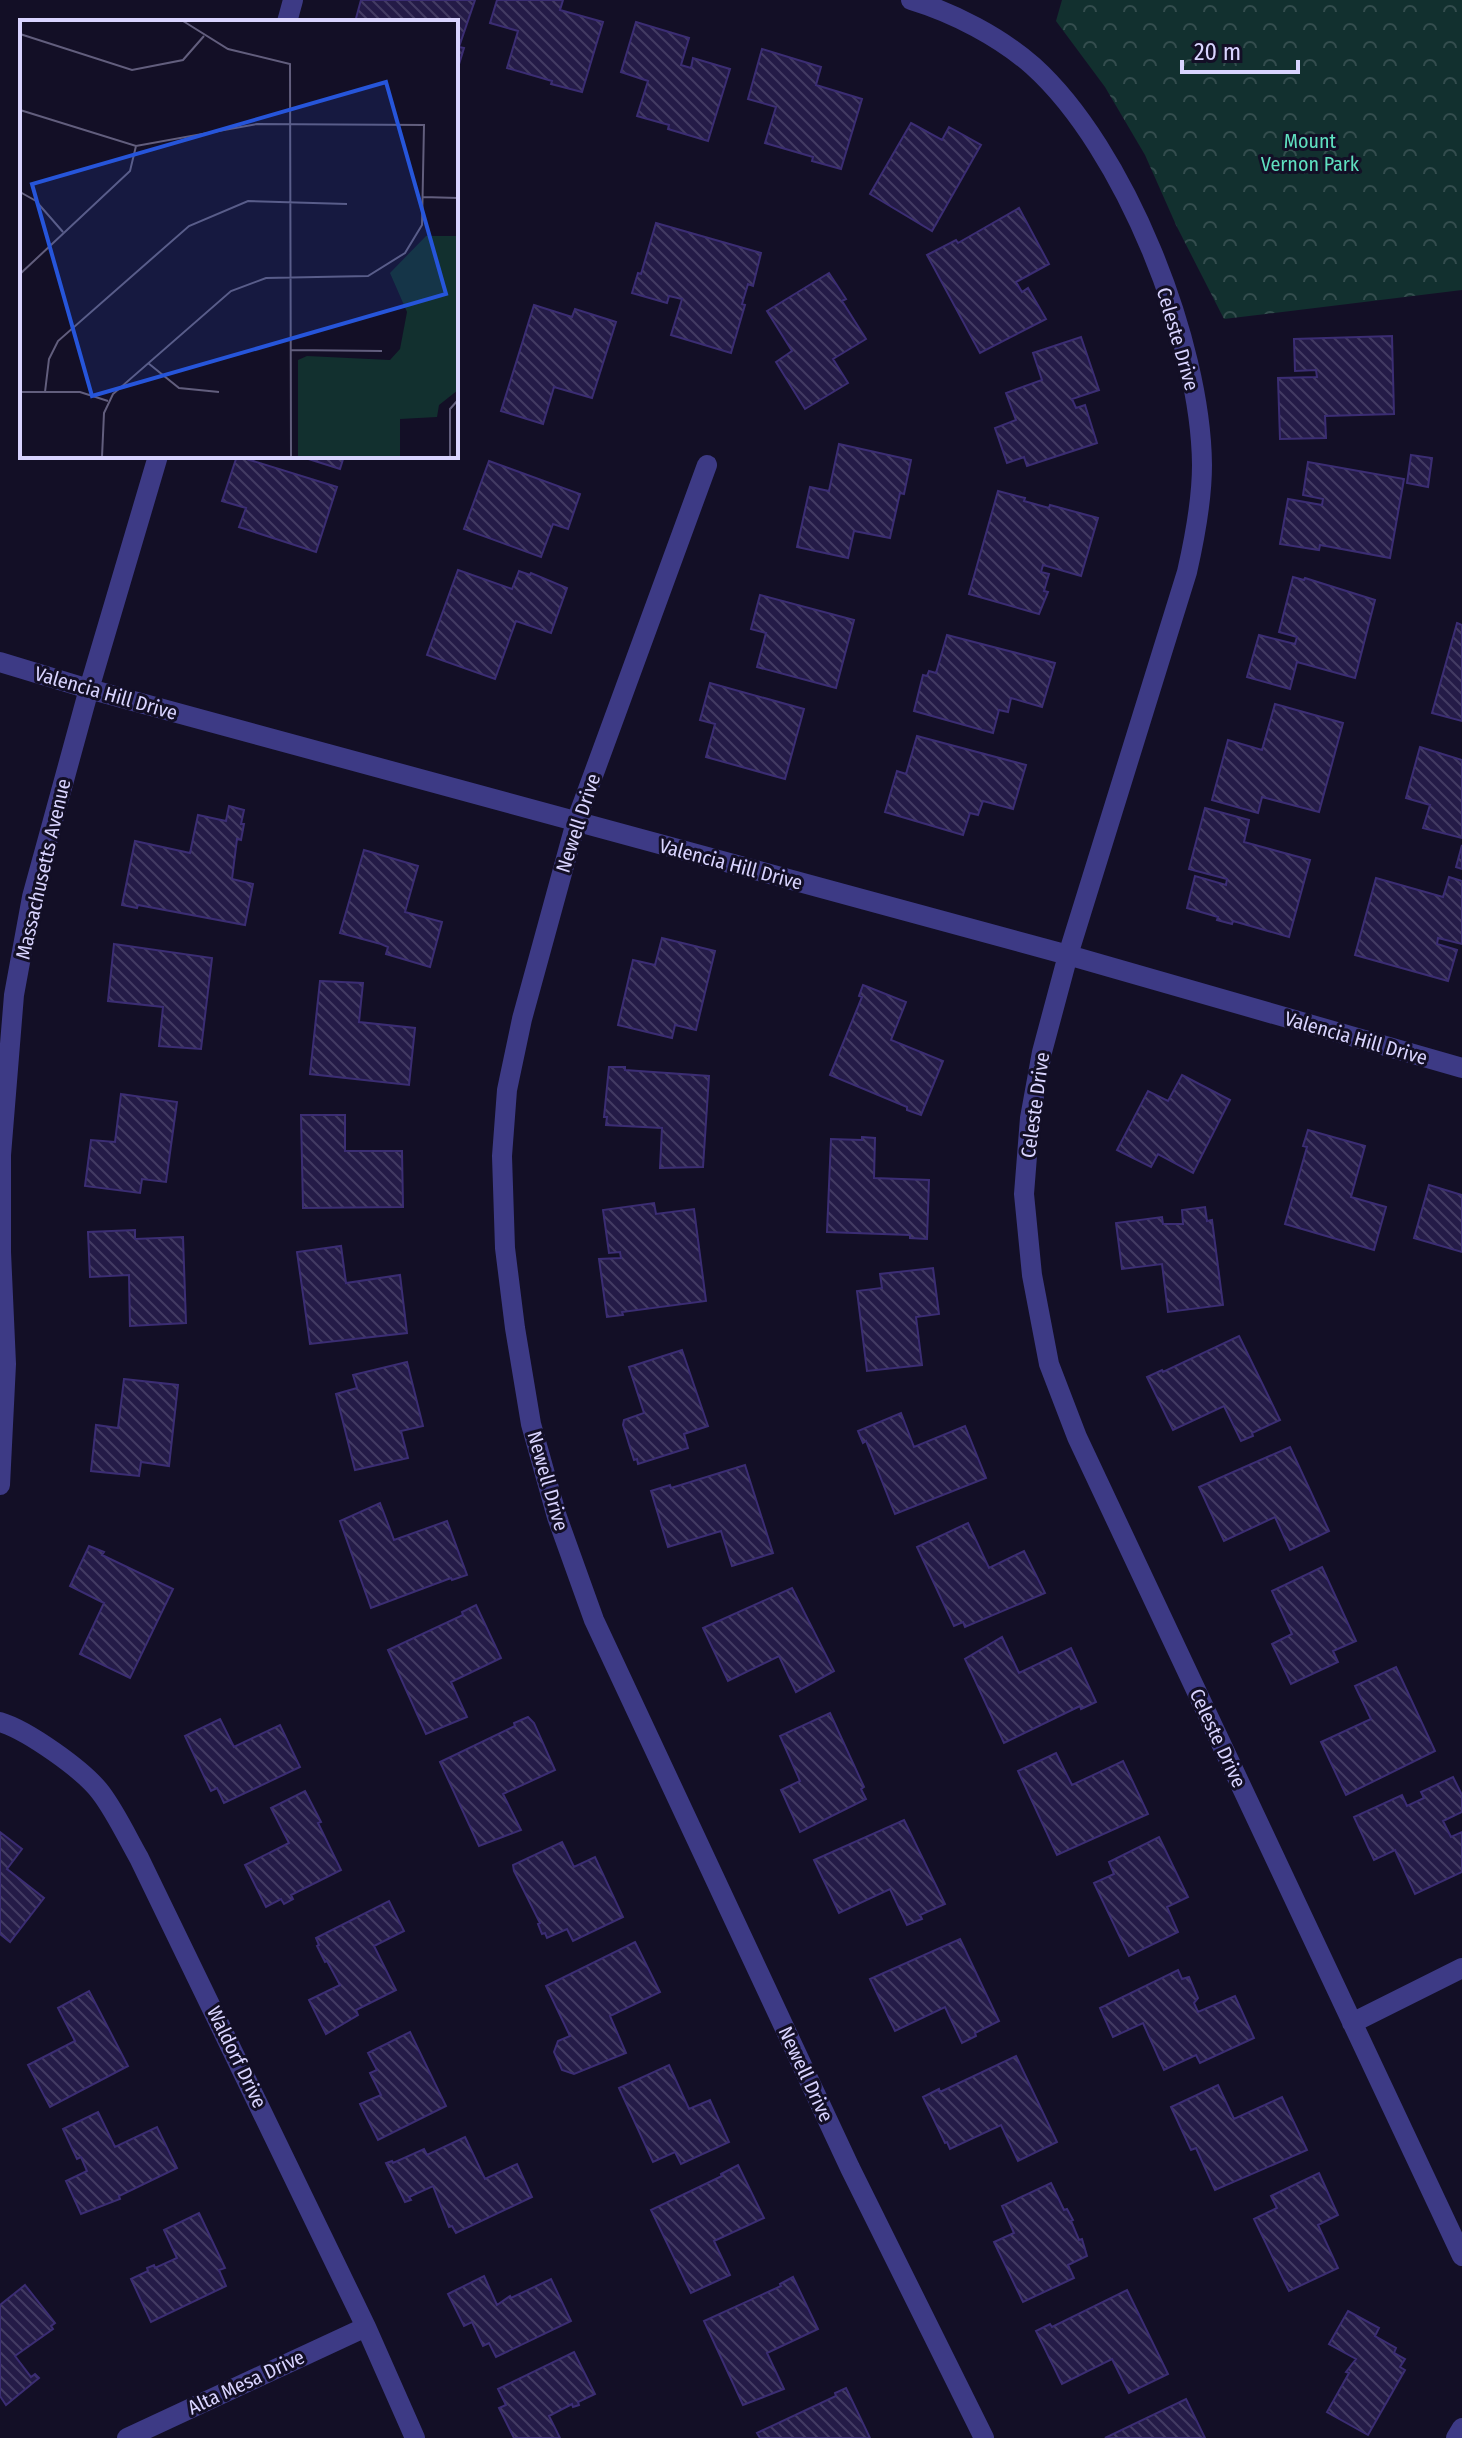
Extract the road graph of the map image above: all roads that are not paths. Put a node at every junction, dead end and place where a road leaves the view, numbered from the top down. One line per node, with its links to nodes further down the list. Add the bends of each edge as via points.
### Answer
1 (293, 0): 3 (street)
2 (911, 0): 9 (street, Celeste Drive, via 977,28 1033,66 1083,121 1124,190 1151,250 1194,388 1202,465 1197,529)
3 (288, 20)
4 (157, 458): 7 (street, Massachusetts Avenue)
5 (707, 465): 8 (street, Newell Drive)
6 (0, 662): 7 (street, Valencia Hill Drive)
7 (89, 689): 8 (street, Valencia Hill Drive); 11 (street, Massachusetts Avenue, via 32,897 14,995 1,1155 6,1364)
8 (576, 822): 9 (street, Valencia Hill Drive); 20 (street, Newell Drive, via 522,1019 507,1090 502,1156 505,1248 531,1424 594,1620 850,2168)
9 (1068, 955): 10 (street, Valencia Hill Drive); 14 (street, Celeste Drive, via 1042,1052 1024,1194 1049,1364 1077,1437)
10 (1462, 1068)
11 (0, 1485)
12 (0, 1722): 16 (street, Waldorf Drive, via 58,1754 100,1791 206,1992)
13 (1462, 1968): 14 (street)
14 (1352, 2023): 15 (street, Celeste Drive)
15 (1462, 2256)
16 (366, 2327): 18 (street, Alta Mesa Drive); 19 (street, Waldorf Drive)
17 (1462, 2428): 21 (street)
18 (127, 2438)
19 (415, 2438)
20 (984, 2438)
21 (1456, 2438)

